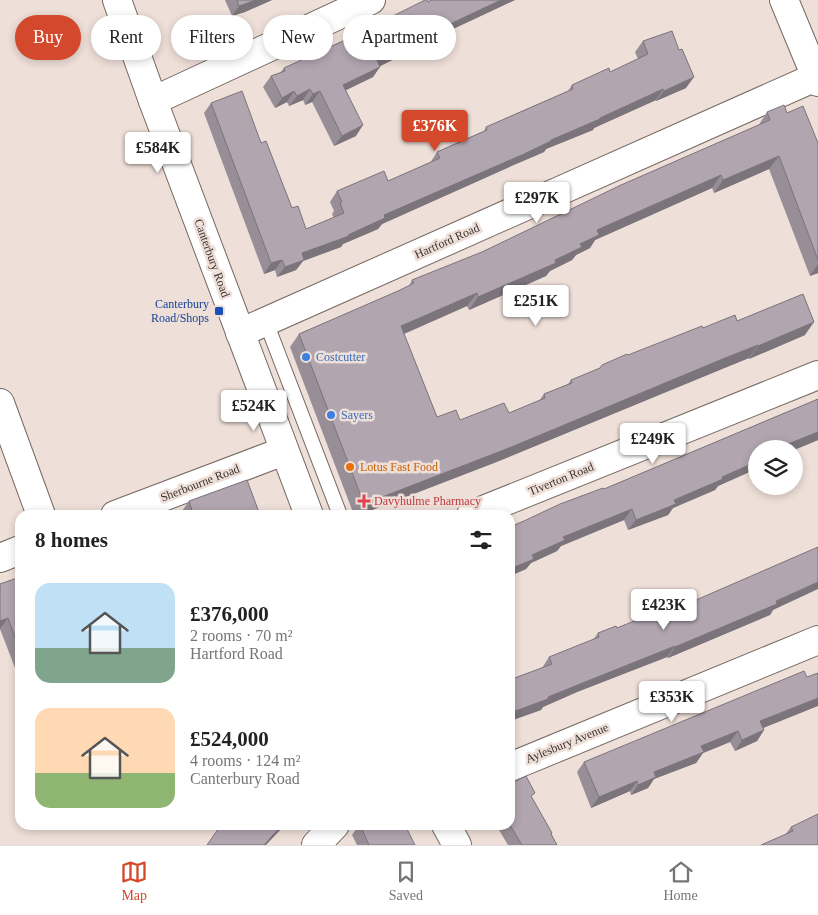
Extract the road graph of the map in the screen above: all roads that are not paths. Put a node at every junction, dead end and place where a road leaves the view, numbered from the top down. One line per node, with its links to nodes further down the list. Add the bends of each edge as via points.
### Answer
1 (117, 0): 5 (street, Canterbury Road)
2 (371, 0): 5 (street)
3 (784, 0): 4 (street)
4 (817, 78): 6 (street, Hartford Road)
5 (153, 101): 7 (street, Canterbury Road)
6 (266, 322): 7 (street, Hartford Road); 14 (lane)
7 (240, 333): 10 (street, Canterbury Road)
8 (818, 375): 15 (street, Tiverton Road)
9 (0, 403): 11 (street)
10 (284, 451): 12 (street, Sherbourne Road); 13 (street, Canterbury Road)
11 (38, 510)
12 (128, 510)
13 (307, 510)
14 (338, 510)
15 (484, 510)
16 (15, 552): 17 (street)
17 (0, 558)
18 (818, 640): 19 (street, Aylesbury Avenue)
19 (515, 765)
20 (330, 830): 22 (street)
21 (449, 830): 23 (street)
22 (316, 845)
23 (457, 845)

